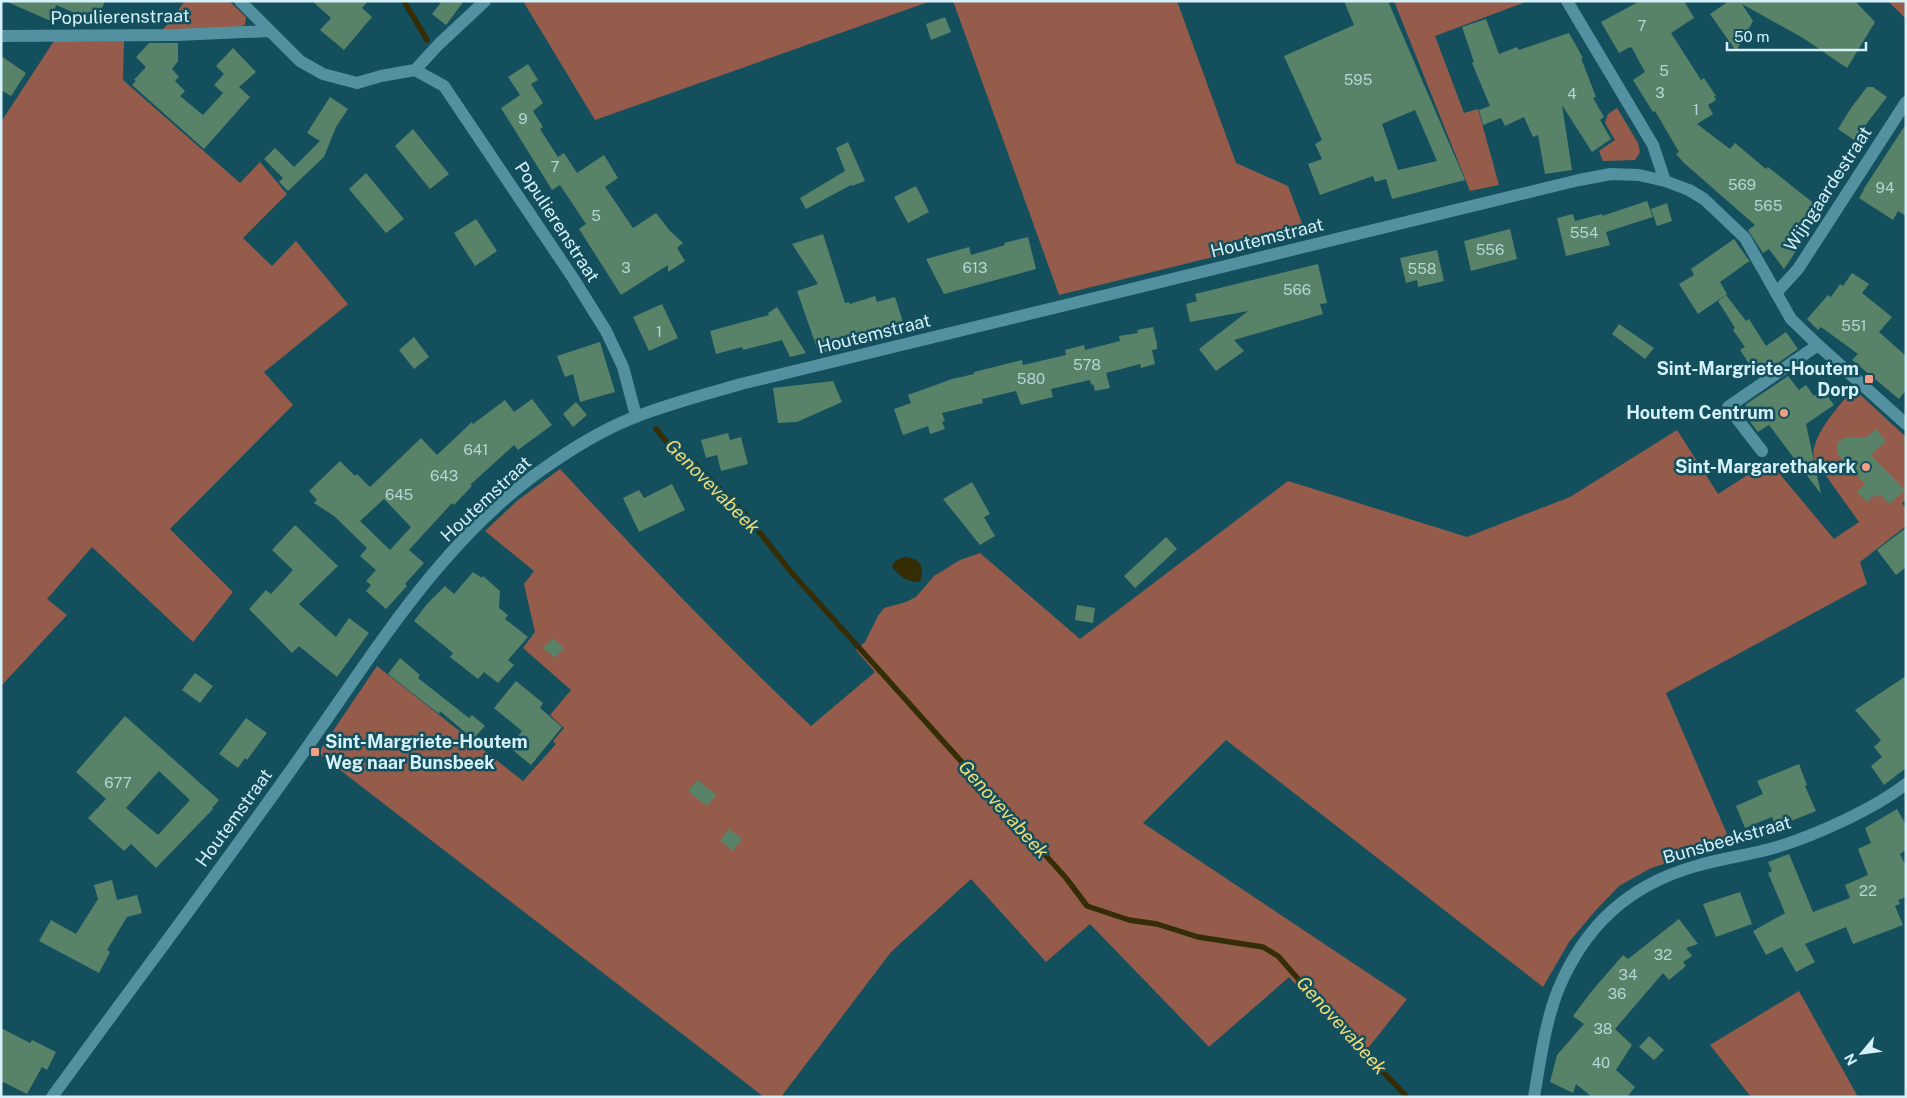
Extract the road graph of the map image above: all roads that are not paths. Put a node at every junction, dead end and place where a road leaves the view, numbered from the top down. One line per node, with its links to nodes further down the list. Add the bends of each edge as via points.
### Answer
1 (240, 1): 4 (street)
2 (485, 1): 6 (street)
3 (1567, 1): 8 (street, via 1653,145)
4 (269, 30): 5 (street, Populierenstraat, via 176,35); 6 (street, via 300,60 323,74 357,83)
5 (1, 36)
6 (415, 70): 11 (street, Populierenstraat, via 444,86 574,278 623,367)
7 (1906, 102): 9 (street, Wijngaardestraat, via 1798,269)
8 (1665, 181): 9 (street, Houtemstraat, via 1689,190 1723,215 1745,238); 11 (street, Houtemstraat, via 1639,175 1611,174 1579,180 741,384)
9 (1776, 293): 10 (street, Houtemstraat, via 1792,319)
10 (1818, 345): 12 (street, Houtemstraat); 13 (street, via 1728,407)
11 (636, 416): 15 (street, Houtemstraat, via 585,442 527,481 459,545 428,581)
12 (1906, 424)
13 (1762, 451)
14 (1906, 784): 16 (street, Bunsbeekstraat, via 1860,812 1777,847 1696,866 1659,879 1612,910 1584,943 1558,991)
15 (52, 1097)
16 (1534, 1097)

